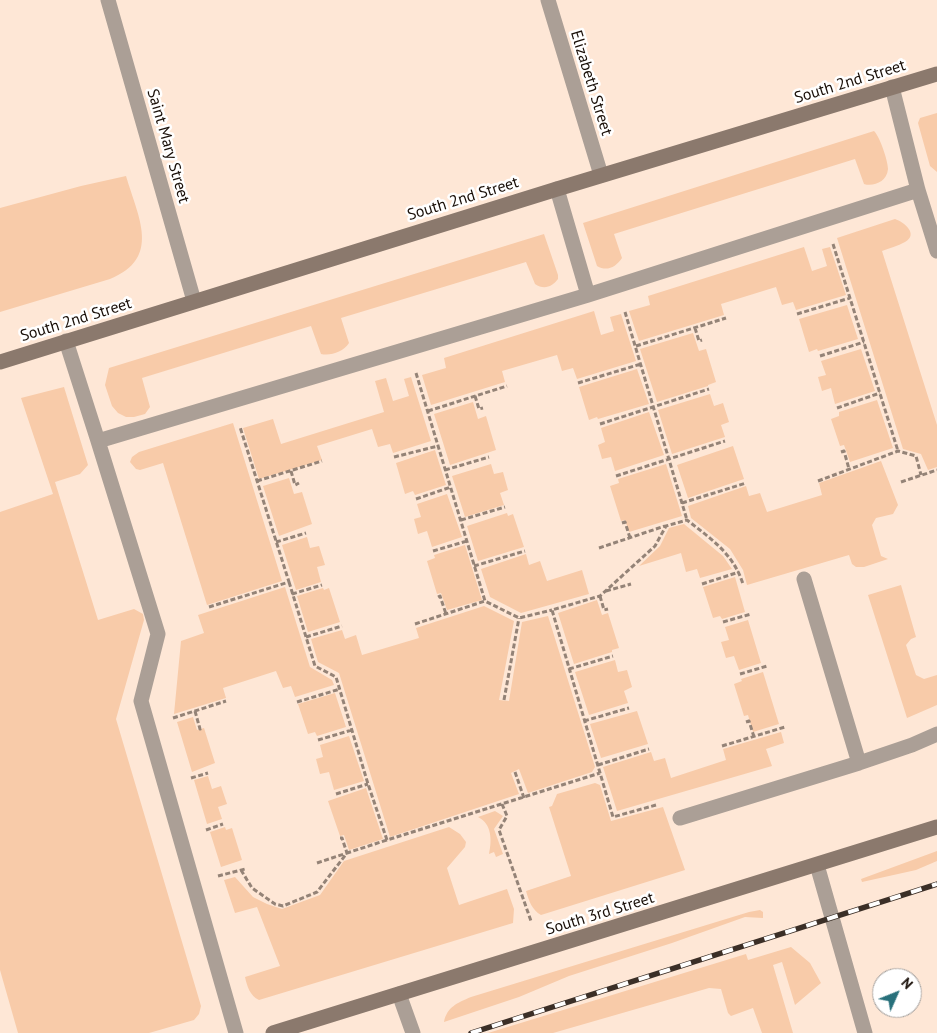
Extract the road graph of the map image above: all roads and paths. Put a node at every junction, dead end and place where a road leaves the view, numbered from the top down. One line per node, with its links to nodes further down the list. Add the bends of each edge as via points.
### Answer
1 (108, 0): 12 (street, Saint Mary Street)
2 (548, 0): 5 (street, Elizabeth Street)
3 (937, 74): 4 (main road, South 2nd Street)
4 (892, 88): 5 (main road, South 2nd Street); 7 (street)
5 (601, 175): 6 (main road, South 2nd Street)
6 (557, 189): 10 (street); 12 (main road, South 2nd Street)
7 (918, 190): 9 (street); 10 (street)
8 (833, 243): 11 (path)
9 (937, 252)
10 (588, 295): 36 (street)
11 (850, 298): 14 (path); 19 (path)
12 (194, 301): 18 (main road, South 2nd Street)
13 (624, 309): 20 (path)
14 (797, 314)
15 (726, 318): 16 (path)
16 (695, 328): 17 (path, via 699,341); 20 (path)
17 (702, 340)
18 (66, 341): 22 (main road, South 2nd Street); 36 (street)
19 (864, 342): 21 (path); 28 (path)
20 (636, 346): 23 (path)
21 (820, 356)
22 (0, 362)
23 (641, 364): 25 (path); 30 (path)
24 (416, 373): 33 (path)
25 (578, 383)
26 (507, 386): 29 (path)
27 (709, 389): 30 (path)
28 (880, 393): 32 (path); 39 (path)
29 (475, 396): 31 (path, via 479,409); 33 (path)
30 (654, 407): 34 (path); 43 (path)
31 (483, 408)
32 (837, 408)
33 (428, 411): 38 (path)
34 (600, 424)
35 (240, 427): 51 (path)
36 (98, 441): 138 (street, via 158,634 141,701)
37 (725, 441): 43 (path)
38 (438, 446): 41 (path); 45 (path)
39 (898, 451): 46 (path); 49 (path, via 916,456)
40 (842, 452): 46 (path)
41 (394, 458)
42 (489, 458): 45 (path)
43 (669, 458): 50 (path); 58 (path)
44 (322, 461): 48 (path)
45 (446, 470): 56 (path)
46 (849, 470): 52 (path)
47 (937, 470): 49 (path)
48 (291, 471): 51 (path); 54 (path, via 295,485)
49 (921, 475): 53 (path)
50 (616, 476)
51 (257, 481): 67 (path)
52 (818, 481)
53 (900, 482)
54 (299, 483)
55 (746, 483): 58 (path)
56 (451, 487): 57 (path); 60 (path)
57 (416, 499)
58 (682, 503): 61 (path)
59 (505, 507): 60 (path)
60 (461, 520): 66 (path)
61 (687, 520): 63 (path); 72 (path, via 727,552)
62 (622, 523): 65 (path)
63 (666, 526): 65 (path); 79 (path, via 655,546)
64 (306, 533): 67 (path)
65 (630, 538): 68 (path)
66 (467, 541): 70 (path); 71 (path)
67 (276, 542): 74 (path)
68 (599, 548)
69 (525, 551): 71 (path)
70 (433, 552)
71 (474, 566): 83 (path)
72 (739, 572): 76 (path); 77 (path)
73 (804, 579): 115 (street)
74 (289, 582): 80 (path); 84 (path)
75 (631, 584): 79 (path)
76 (702, 584)
77 (743, 584)
78 (322, 585): 80 (path)
79 (603, 592): 81 (path)
80 (292, 594): 93 (path)
81 (600, 596): 85 (path, via 604,610); 86 (path)
82 (438, 597): 87 (path)
83 (486, 601): 87 (path); 89 (path)
84 (209, 607)
85 (608, 609)
86 (552, 610): 89 (path); 96 (path)
87 (446, 614): 91 (path)
88 (751, 614): 90 (path)
89 (519, 618): 99 (path)
90 (723, 622)
91 (415, 624)
92 (342, 626): 93 (path)
93 (306, 637): 98 (path, via 315,666 336,677)
94 (613, 656): 96 (path)
95 (767, 666): 97 (path)
96 (569, 669): 105 (path)
97 (740, 674)
98 (340, 690): 101 (path); 109 (path)
99 (504, 700)
100 (226, 701): 103 (path)
101 (297, 702)
102 (629, 708): 105 (path)
103 (194, 711): 104 (path); 108 (path, via 200,728)
104 (170, 719)
105 (584, 721): 116 (path)
106 (746, 722): 111 (path, via 749,721)
107 (785, 727): 111 (path)
108 (203, 728)
109 (352, 730): 112 (path); 121 (path)
110 (937, 734): 115 (street)
111 (754, 737): 113 (path)
112 (318, 740)
113 (722, 746)
114 (649, 749): 116 (path)
115 (859, 763): 126 (street)
116 (598, 765): 119 (path)
117 (515, 772): 123 (path)
118 (208, 773): 120 (path)
119 (600, 773): 123 (path); 124 (path, via 613,817)
120 (188, 779)
121 (368, 784): 122 (path); 131 (path)
122 (336, 794)
123 (524, 798): 125 (path)
124 (663, 803)
125 (502, 804): 131 (path); 136 (path, via 507,816 499,830)
126 (680, 818)
127 (224, 824): 129 (path)
128 (937, 827): 134 (main road, South 3rd Street)
129 (203, 831)
130 (340, 838): 132 (path)
131 (387, 840): 132 (path)
132 (347, 853): 133 (path); 135 (path, via 317,892 283,906 252,888 243,869)
133 (317, 863)
134 (817, 865): 137 (main road, South 3rd Street); 141 (street)
135 (217, 877)
136 (531, 921)
137 (399, 994): 139 (main road, South 3rd Street); 140 (street)
138 (236, 1033)
139 (273, 1033)
140 (413, 1033)
141 (865, 1033)

